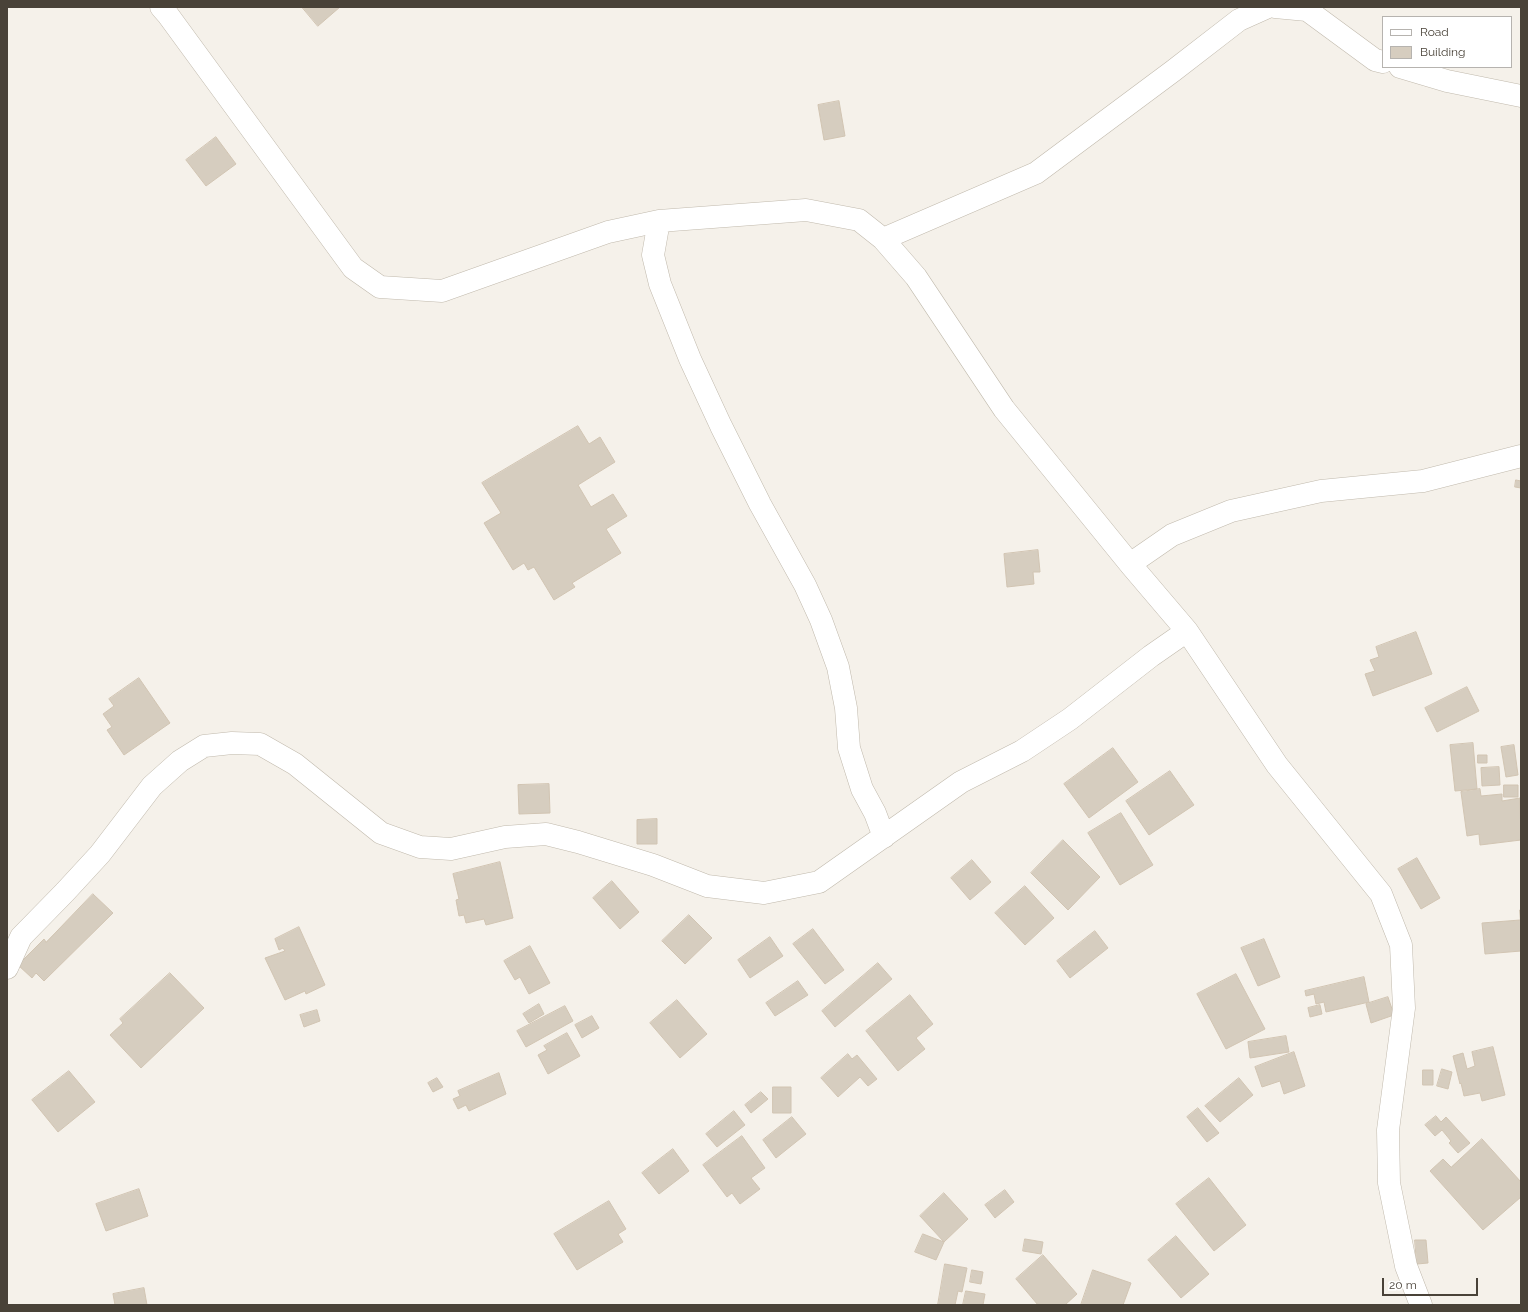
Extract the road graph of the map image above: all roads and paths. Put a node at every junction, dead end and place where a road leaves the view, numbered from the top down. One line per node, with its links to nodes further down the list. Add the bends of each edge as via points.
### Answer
1 (160, 7): 7 (street, via 353,268 380,287 442,292 608,232)
2 (1268, 7): 8 (street, via 1239,20 1036,173)
3 (1275, 7): 4 (street, via 1307,10 1375,60)
4 (1382, 62)
5 (1403, 68): 6 (street, via 1448,81)
6 (1521, 96)
7 (659, 221): 8 (street, via 806,210 859,220); 12 (street, via 653,255 660,284 712,406 821,620 838,667 846,708 849,748 862,789)
8 (883, 239): 10 (street, via 916,277 1004,409)
9 (1521, 456): 10 (street, via 1423,481 1321,491 1231,511 1172,535)
10 (1130, 564): 11 (street)
11 (1187, 631): 12 (street, via 1070,719 1022,751 960,782); 14 (street, via 1277,766 1381,894 1401,945 1404,1008 1388,1130 1389,1183 1406,1266)
12 (884, 837): 13 (street, via 819,882 764,893 707,886 652,865 546,834 505,837 451,849 420,847 381,833 295,764 260,744 204,746 180,761 152,786 100,854 21,937)
13 (7, 968)
14 (1421, 1305)

